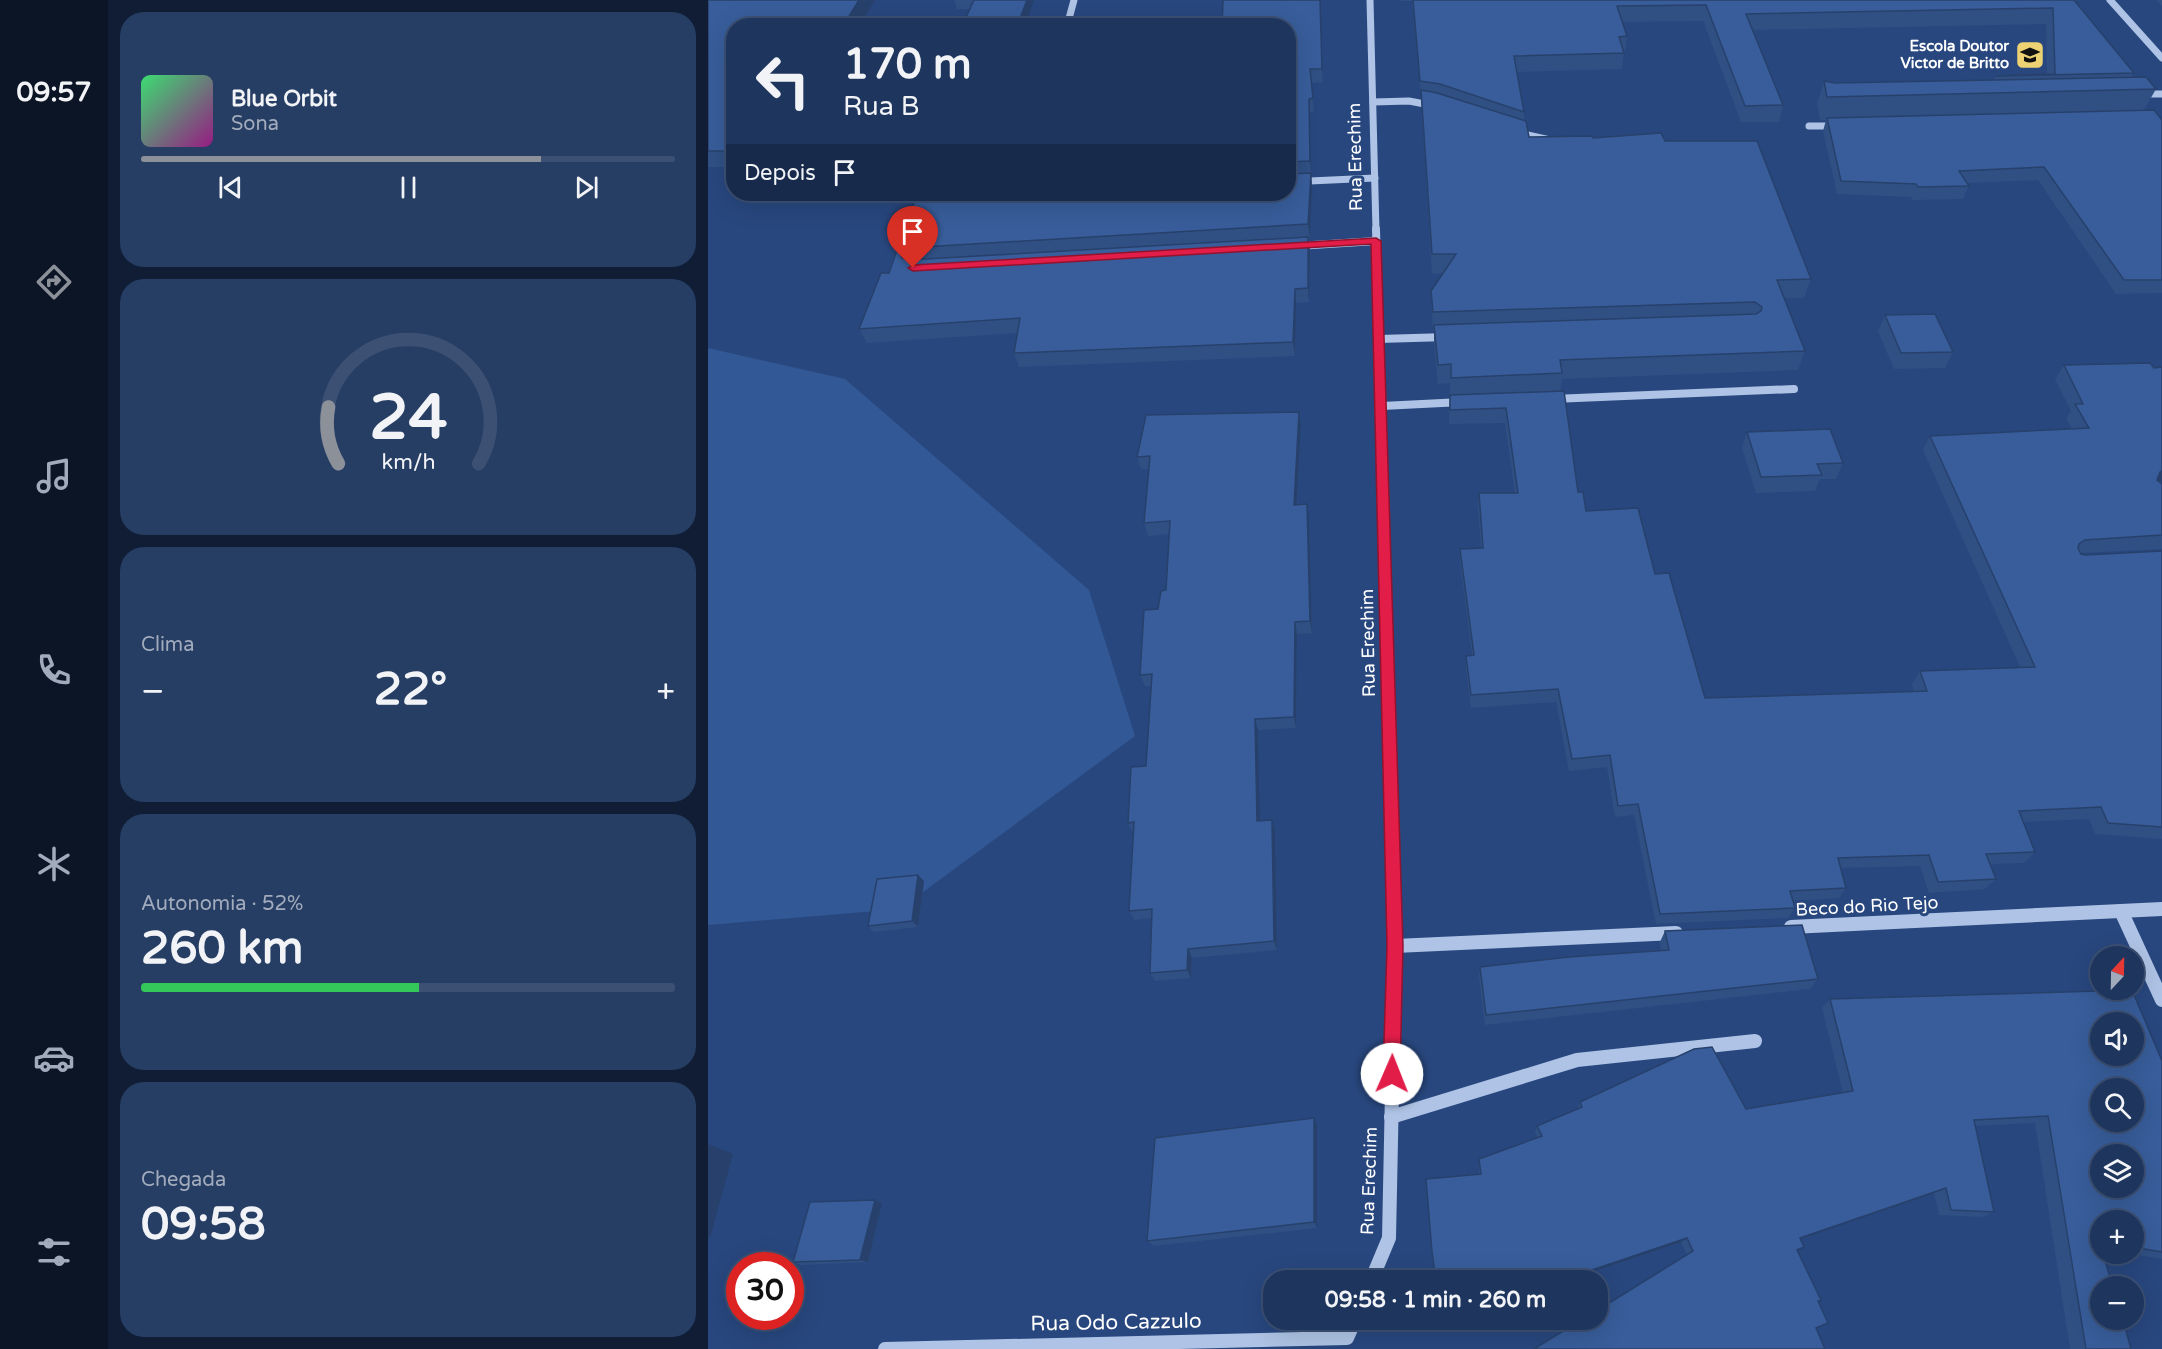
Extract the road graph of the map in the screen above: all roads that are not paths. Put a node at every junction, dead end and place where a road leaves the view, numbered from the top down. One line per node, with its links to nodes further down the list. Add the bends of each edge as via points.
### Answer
1 (1074, 0): 4 (street)
2 (1370, 0): 8 (street, Rua Erechim)
3 (2110, 0): 5 (street)
4 (1069, 18)
5 (2162, 58)
6 (2137, 94): 7 (street)
7 (2162, 94)
8 (1373, 102): 9 (street, via 1408,101); 14 (street, Rua Erechim)
9 (1447, 109)
10 (1844, 125): 11 (street)
11 (1809, 126)
12 (1511, 131): 13 (street)
13 (1555, 141)
14 (1375, 178): 15 (street); 16 (street, Rua Erechim)
15 (1296, 182)
16 (1376, 241): 17 (street); 19 (street, Rua Erechim)
17 (1293, 246)
18 (1462, 336): 19 (street)
19 (1379, 339): 23 (street, Rua Erechim)
20 (1794, 389): 21 (street)
21 (1546, 399)
22 (1476, 402): 23 (street)
23 (1382, 406): 28 (street, Rua Erechim)
24 (2162, 909): 25 (street, Beco do Rio Tejo)
25 (2121, 911): 26 (street, Beco do Rio Tejo); 29 (street)
26 (1776, 928)
27 (1693, 932): 28 (street)
28 (1395, 946): 31 (street, Rua Erechim)
29 (2162, 1000)
30 (1755, 1041): 31 (street, via 1577,1060)
31 (1391, 1117): 32 (street, Rua Erechim, via 1389,1238)
32 (1376, 1270)
33 (1351, 1330): 34 (street, Rua Odo Cazzulo, via 1347,1338)
34 (885, 1349)

